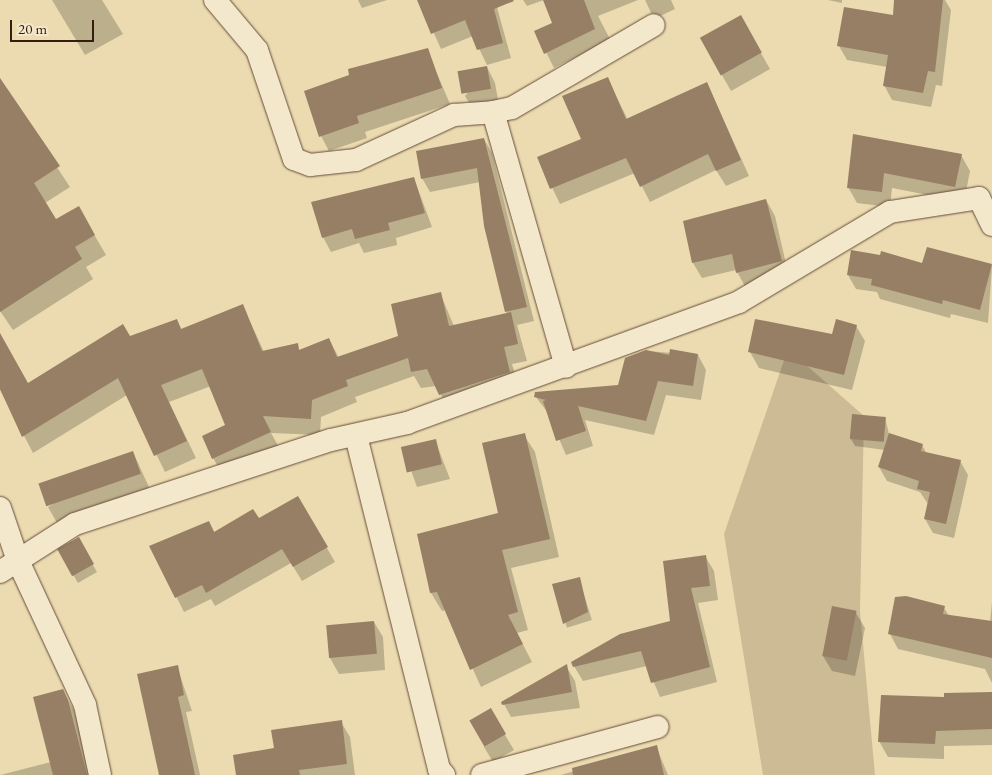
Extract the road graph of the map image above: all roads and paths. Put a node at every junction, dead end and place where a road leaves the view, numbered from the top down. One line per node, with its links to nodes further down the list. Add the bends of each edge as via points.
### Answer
1 (215, 0): 3 (street, via 257,50 294,160 310,165 356,160 454,115)
2 (654, 25): 3 (street, via 512,108)
3 (493, 112): 5 (street)
4 (992, 225): 5 (street, via 979,198 890,212 739,302)
5 (566, 366): 6 (street, via 407,423)
6 (356, 436): 8 (street, via 331,440 75,524); 11 (street, via 439,769)
7 (0, 508): 8 (street)
8 (9, 567): 10 (street, via 85,705)
9 (658, 727): 12 (street)
10 (100, 775)
11 (444, 775)
12 (482, 775)

